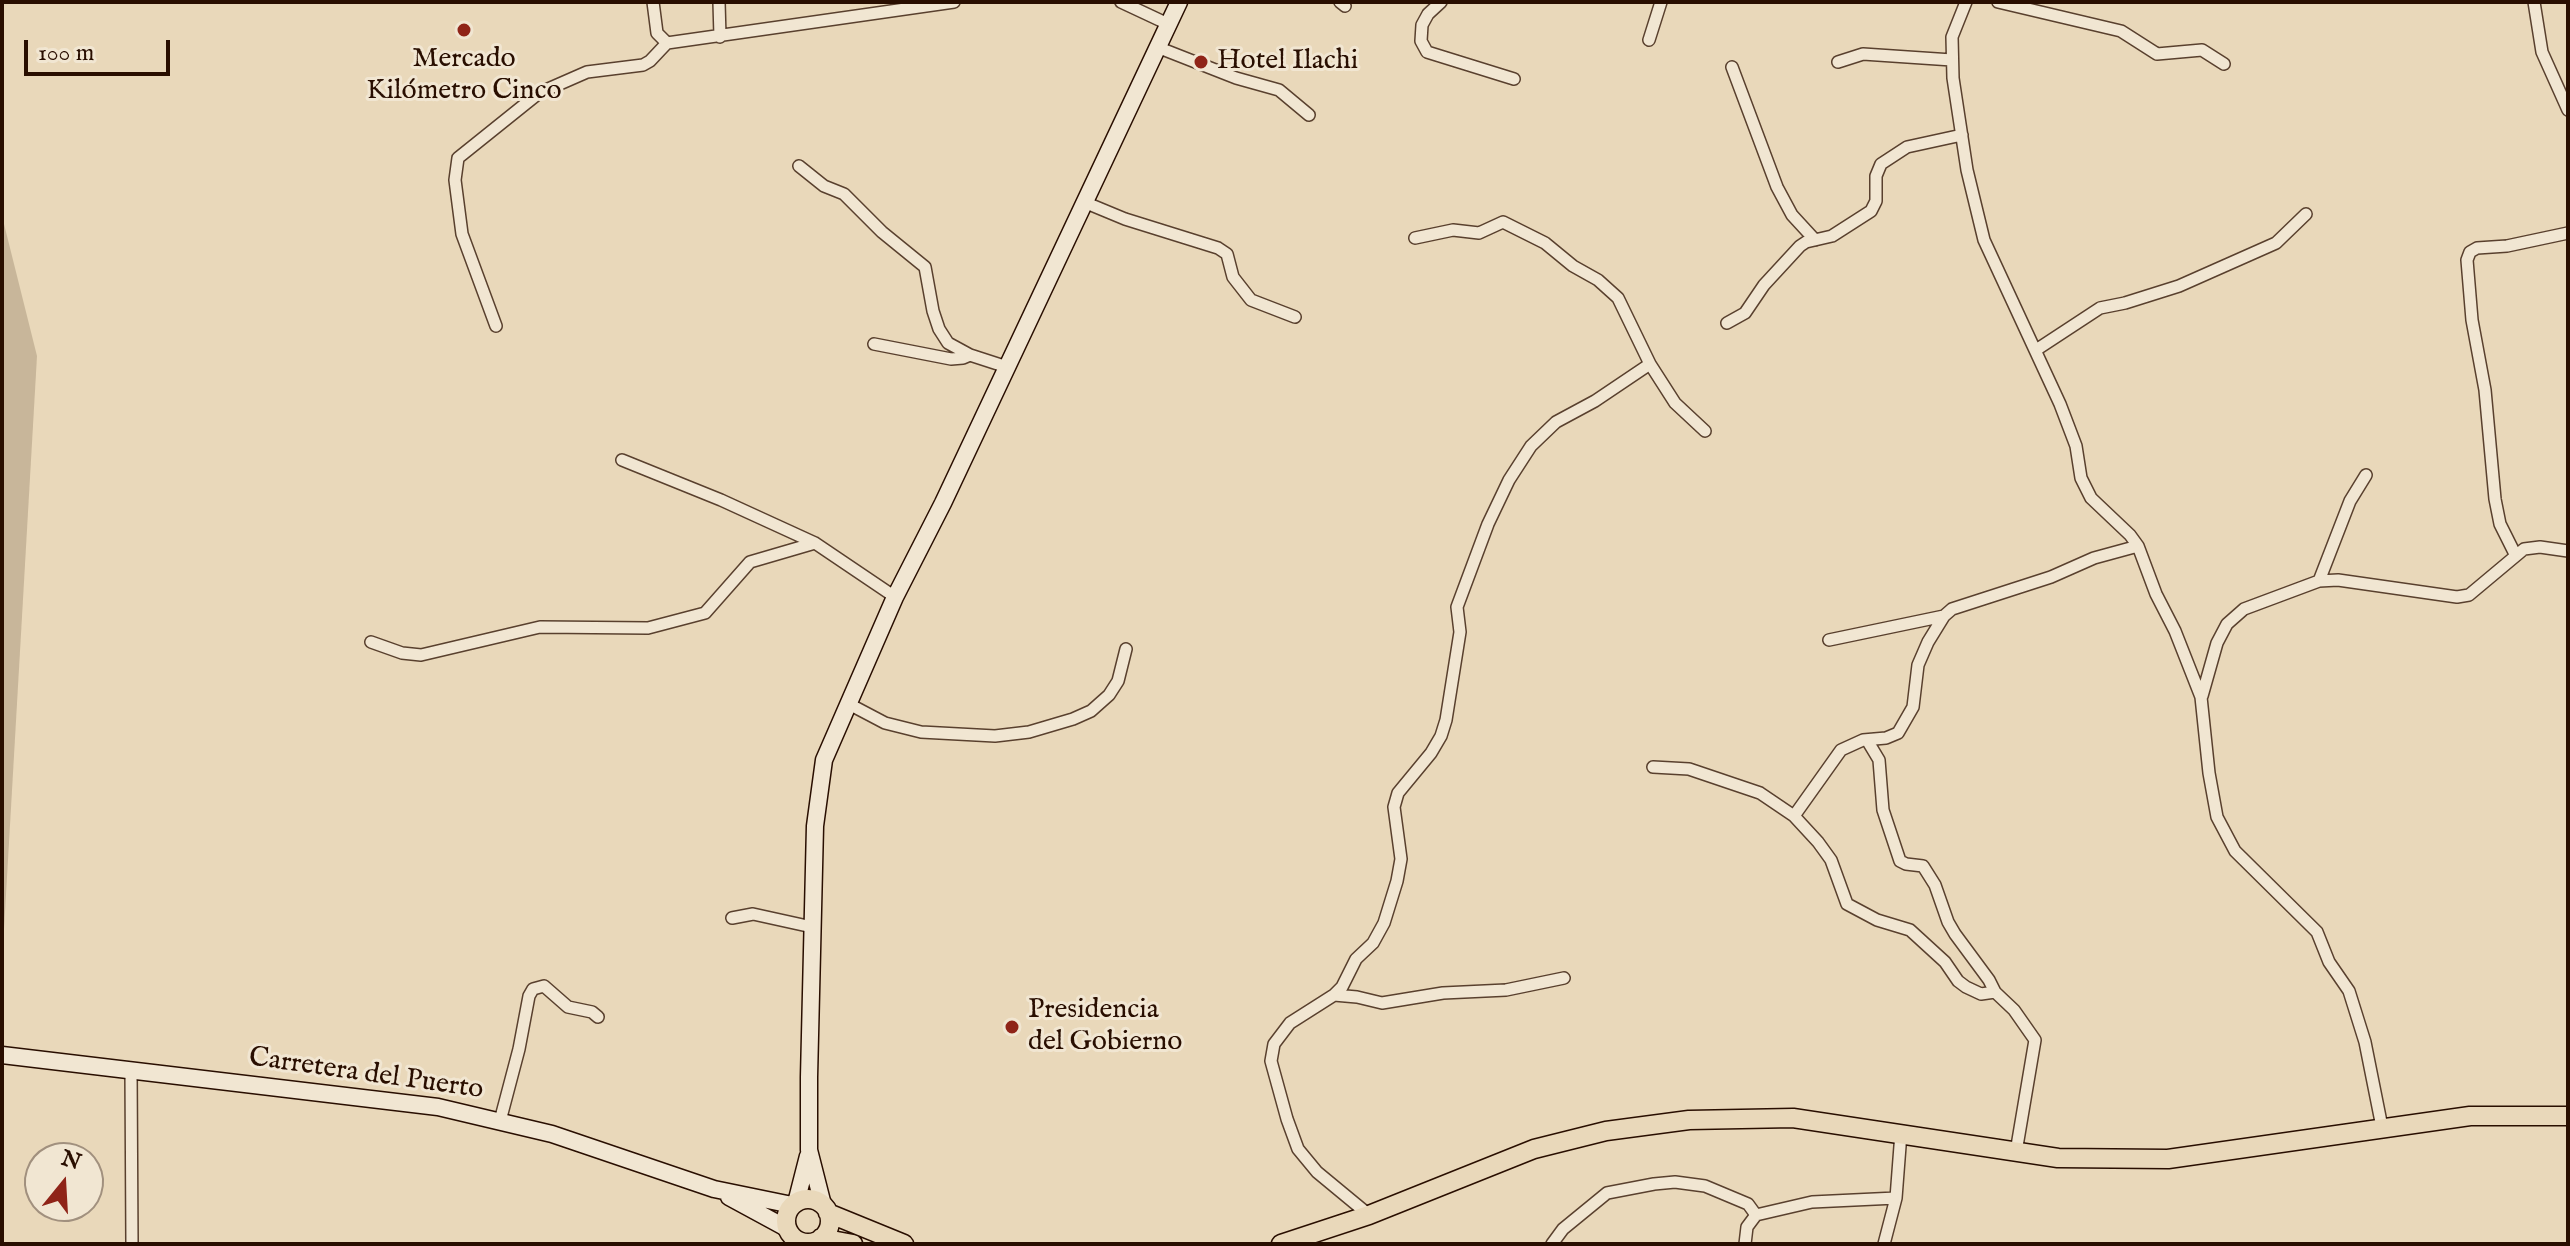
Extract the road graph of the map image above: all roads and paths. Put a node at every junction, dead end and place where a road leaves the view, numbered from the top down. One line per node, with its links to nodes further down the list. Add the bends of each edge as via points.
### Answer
1 (653, 2): 14 (street, via 657,33)
2 (719, 2): 12 (street)
3 (954, 2): 12 (street)
4 (1121, 2): 11 (street)
5 (1179, 2): 11 (main road)
6 (1441, 2): 20 (street, via 1422,25 1427,52)
7 (1661, 2): 13 (street)
8 (1966, 2): 16 (street, via 1952,37)
9 (1998, 2): 18 (street, via 2121,31 2157,54 2202,50)
10 (2534, 2): 21 (street, via 2542,52)
11 (1168, 24): 15 (main road)
12 (720, 37): 14 (street)
13 (1649, 40)
14 (667, 43): 32 (street, via 643,65 587,72 539,93 458,158 455,180 462,234)
15 (1157, 47): 22 (street, via 1279,90); 25 (main road)
16 (1952, 60): 17 (street, via 1863,54); 23 (street)
17 (1838, 62)
18 (2224, 64)
19 (1732, 67): 29 (street, via 1777,187 1792,215)
20 (1514, 79)
21 (2568, 110)
22 (1309, 115)
23 (1962, 135): 29 (street, via 1907,147 1881,164 1871,211 1837,234); 34 (street, via 1984,240)
24 (799, 166): 35 (street, via 844,194 925,267 939,329 948,343)
25 (1084, 202): 30 (street, via 1218,248 1227,254 1233,277 1251,300); 37 (main road)
26 (2306, 214): 34 (street, via 2276,243 2179,286 2100,308)
27 (2568, 233): 44 (street, via 2477,248 2467,260 2495,499)
28 (1415, 238): 36 (street, via 1453,230 1479,233 1503,222 1545,243 1618,298)
29 (1815, 240): 31 (street, via 1800,246 1745,313)
30 (1295, 317)
31 (1727, 323)
32 (496, 326)
33 (874, 344): 35 (street, via 951,359)
34 (2036, 350): 42 (street, via 2076,446 2081,478 2091,498)
35 (970, 355): 37 (street)
36 (1650, 364): 38 (street, via 1675,403); 60 (street, via 1556,422 1531,446 1509,480 1457,607 1460,632 1441,736 1398,793 1394,807 1401,859 1384,923)
37 (1007, 367): 46 (main road)
38 (1705, 431)
39 (622, 460): 41 (street)
40 (2366, 475): 45 (street, via 2350,501)
41 (815, 543): 46 (street); 49 (street, via 750,562 705,613 648,628 540,627 421,655)
42 (2138, 546): 47 (street, via 1962,604); 51 (street)
43 (2568, 551): 44 (street, via 2540,547)
44 (2515, 554): 45 (street, via 2480,587 2457,597)
45 (2319, 581): 51 (street, via 2244,609 2227,624)
46 (895, 597): 52 (main road)
47 (1944, 616): 48 (street); 53 (street, via 1918,665 1908,718 1892,736)
48 (1829, 640)
49 (371, 642)
50 (1126, 649): 52 (street, via 1118,681 1091,711 1029,732 921,732 885,723)
51 (2201, 697): 66 (street, via 2217,817 2235,851 2317,932 2349,991)
52 (847, 703): 57 (main road, via 820,777)
53 (1867, 740): 55 (street, via 1836,754); 59 (street, via 1879,760 1883,810 1900,861 1923,866 1948,922)
54 (1653, 767): 55 (street, via 1689,769 1760,793)
55 (1794, 816): 59 (street, via 1831,860 1847,904 1910,930 1966,987 1981,994)
56 (732, 918): 57 (street, via 753,914)
57 (812, 927): 68 (main road)
58 (1564, 978): 60 (street, via 1382,1003)
59 (1995, 992): 69 (street, via 2035,1040)
60 (1334, 995): 74 (street, via 1281,1032 1271,1061 1298,1149)
61 (598, 1017): 65 (street, via 568,1007 544,986 533,989)
62 (2, 1055): 63 (main road, Carretera del Puerto)
63 (131, 1070): 65 (main road, Carretera del Puerto, via 438,1107); 78 (street)
64 (2568, 1116): 66 (main road, via 2470,1116)
65 (500, 1121): 70 (main road, Carretera del Puerto)
66 (2382, 1127): 69 (main road, via 2168,1159 2058,1158)
67 (1901, 1133): 69 (main road); 71 (street); 74 (main road, via 1793,1118 1689,1120 1606,1131 1534,1149)
68 (809, 1150): 72 (main road); 73 (main road)
69 (2016, 1152)
70 (714, 1189): 72 (main road, Carretera del Puerto); 76 (main road, Carretera del Puerto)
71 (1896, 1198): 75 (street, via 1812,1202); 84 (street)
72 (794, 1204): 73 (main road, via 810,1199); 76 (main road, via 786,1217)
73 (826, 1209): 77 (main road, via 828,1229); 80 (main road)
74 (1369, 1215): 81 (main road)
75 (1756, 1215): 82 (street, via 1748,1204 1705,1186 1654,1184 1607,1193); 83 (street, via 1747,1227)
76 (792, 1236): 77 (main road)
77 (818, 1241): 79 (main road)
78 (132, 1244)
79 (853, 1244)
80 (904, 1244)
81 (1281, 1244)
82 (1552, 1244)
83 (1745, 1244)
84 (1884, 1244)

